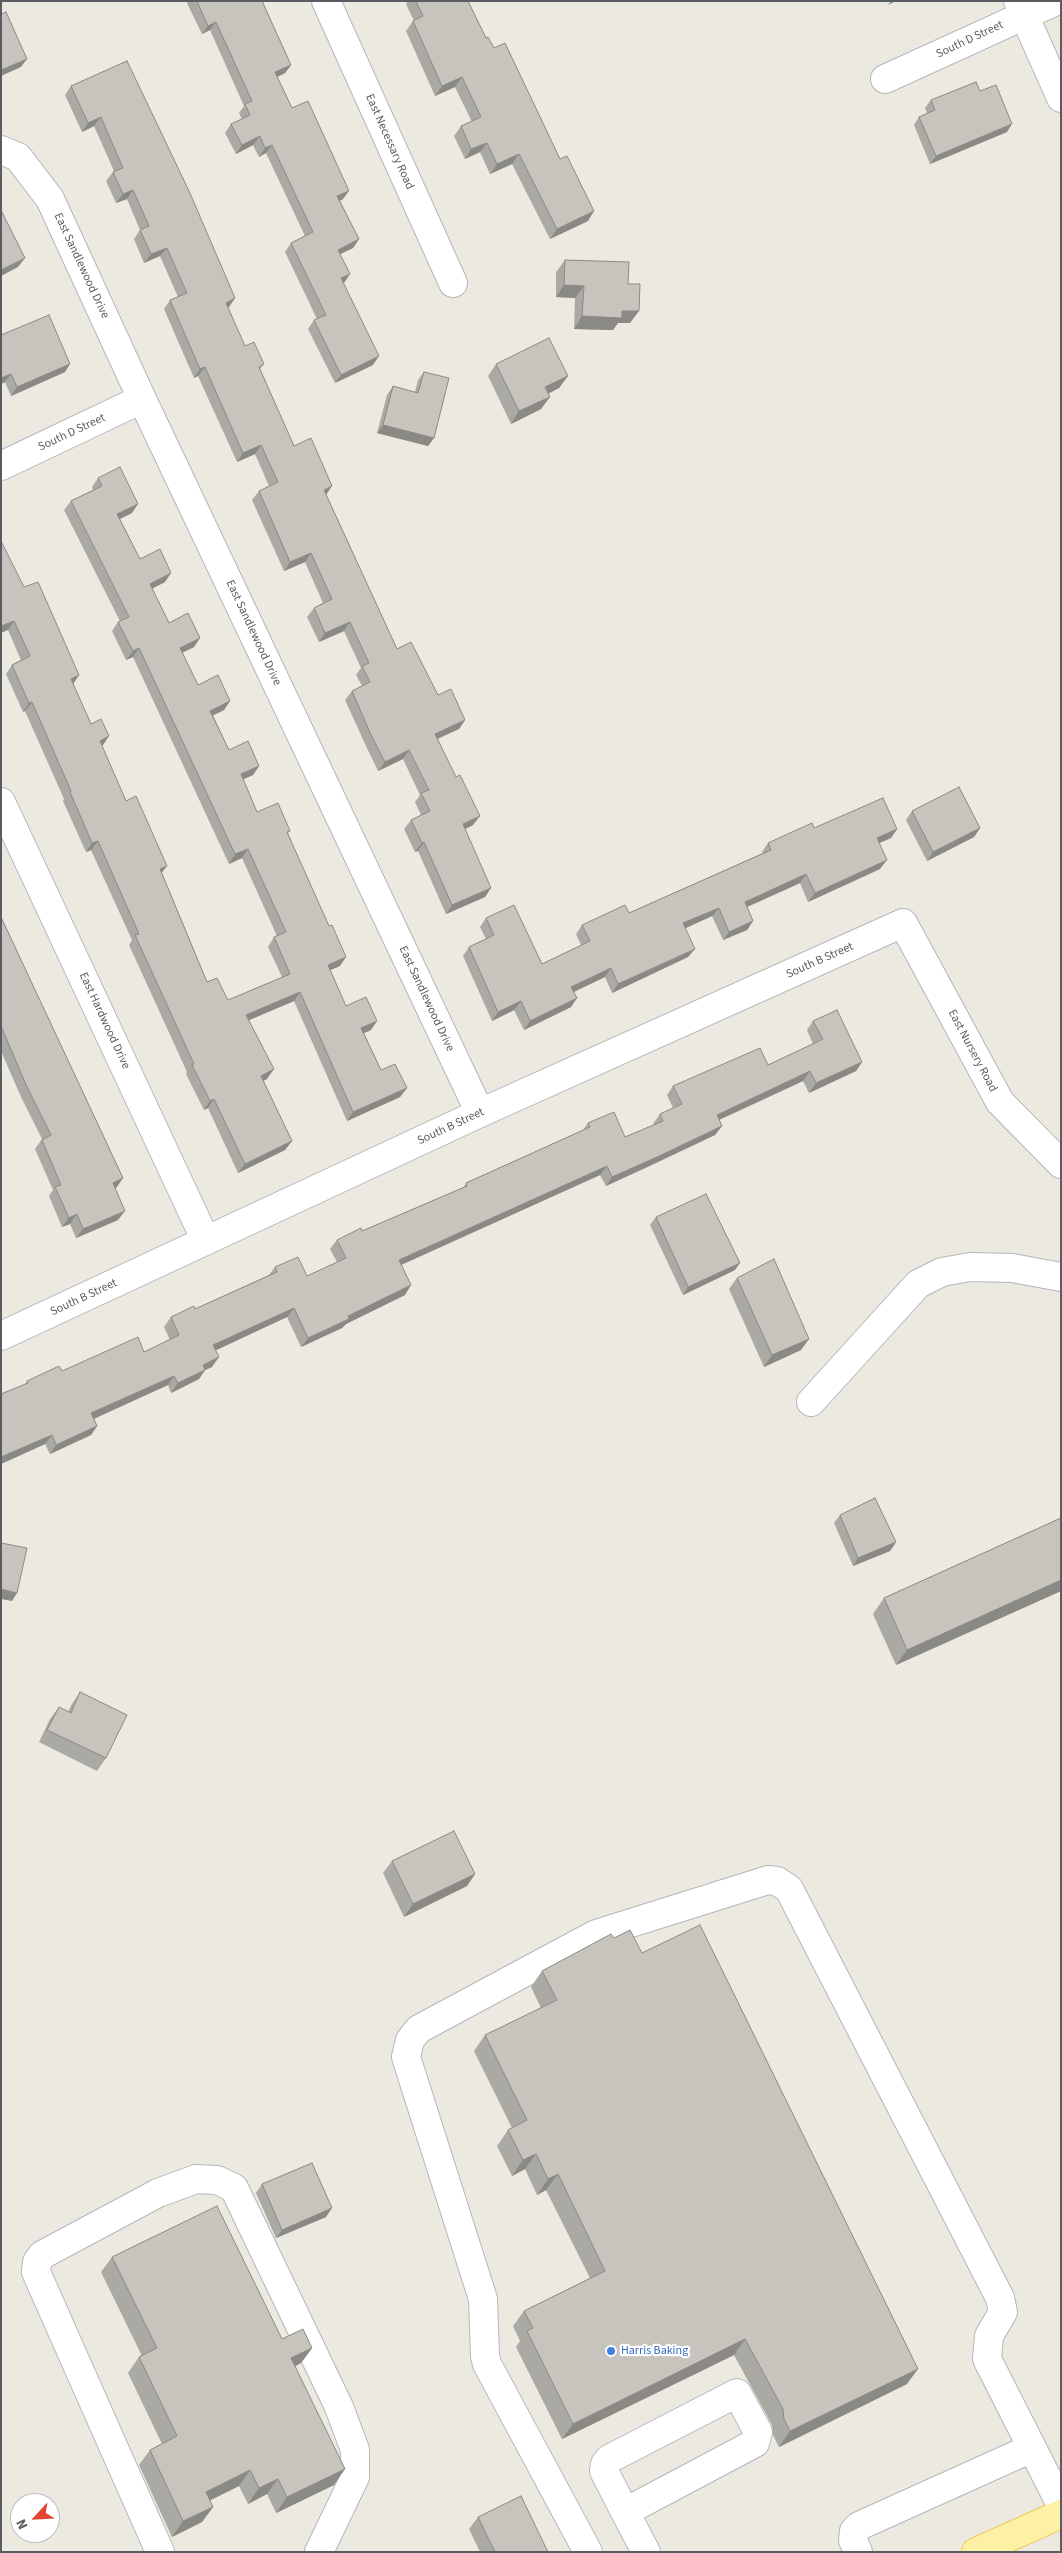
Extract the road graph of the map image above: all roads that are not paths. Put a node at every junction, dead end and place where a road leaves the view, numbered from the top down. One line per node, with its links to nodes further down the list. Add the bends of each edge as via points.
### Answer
1 (326, 1): 7 (street, East Necessary Road)
2 (1056, 1): 3 (street, South D Street)
3 (1021, 8): 4 (street, South D Street); 5 (street)
4 (885, 79)
5 (1061, 98)
6 (10, 153): 8 (street, East Sandlewood Drive, via 50,198)
7 (453, 283)
8 (142, 399): 9 (street, South D Street); 12 (street, East Sandlewood Drive)
9 (1, 466)
10 (1, 802): 14 (street, East Hardwood Drive)
11 (903, 924): 12 (street, South B Street); 13 (street, East Nursery Road, via 1000,1102)
12 (480, 1113): 14 (street, South B Street)
13 (1061, 1164)
14 (206, 1241): 16 (street, South B Street)
15 (1061, 1277): 17 (street, via 1012,1268 970,1267 942,1272 918,1284)
16 (1, 1336)
17 (811, 1402)
18 (1032, 2448): 19 (street); 24 (street, via 987,2359 989,2336 1002,2312 1000,2298 788,1889 777,1881 768,1880 596,1934 419,2029 410,2040 406,2057 483,2299 484,2356); 26 (street, via 859,2526 854,2531 853,2540)
19 (1061, 2506)
20 (625, 2512): 20 (street, via 604,2471 609,2459 737,2393 758,2432 755,2443); 25 (street)
21 (1061, 2514): 27 (main road)
22 (322, 2544): 23 (street, via 355,2477 355,2450 340,2406 234,2188 217,2180 196,2179 158,2193 42,2255 36,2272)
23 (160, 2552)
24 (588, 2552)
25 (646, 2552)
26 (858, 2552)
27 (976, 2552)

